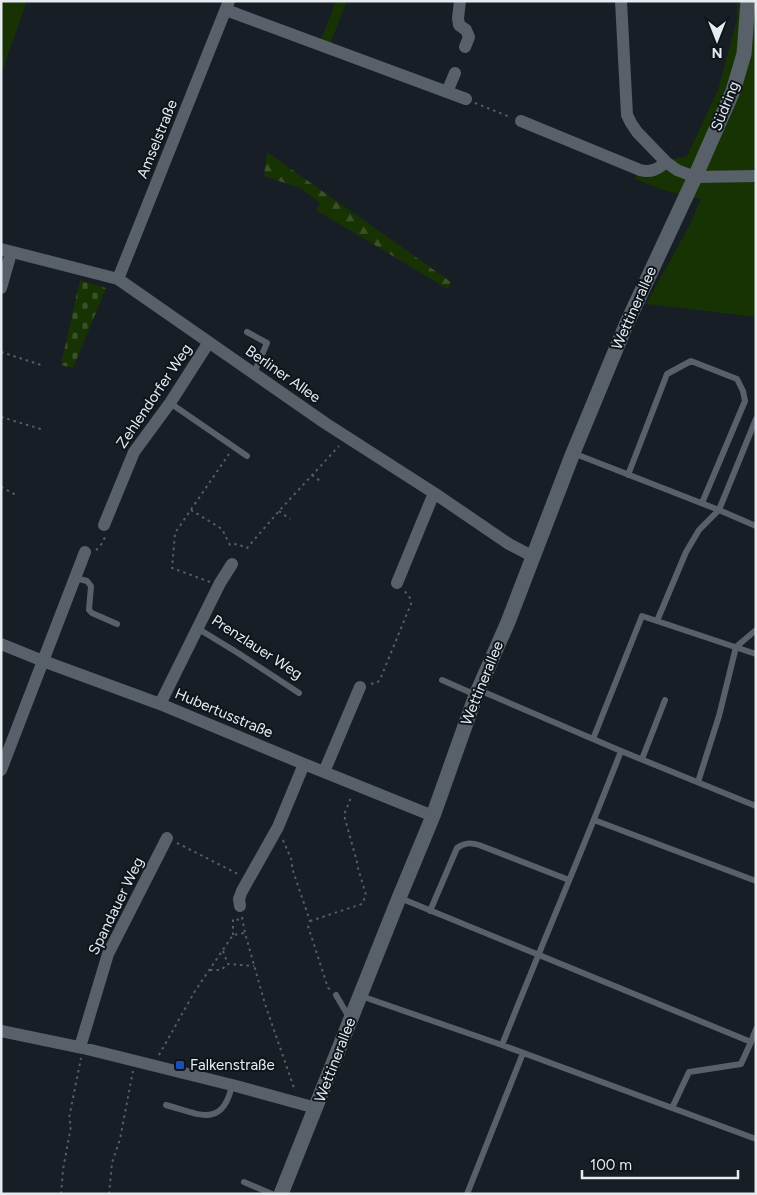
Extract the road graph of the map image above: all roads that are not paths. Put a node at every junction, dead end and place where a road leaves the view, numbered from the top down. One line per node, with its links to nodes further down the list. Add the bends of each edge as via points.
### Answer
1 (460, 1): 6 (street, via 458,18 469,37)
2 (621, 1): 11 (street, via 627,115 637,132)
3 (748, 1): 5 (street, Südring)
4 (227, 6): 8 (street, Amselstraße); 15 (street, Amselstraße)
5 (752, 18): 13 (street, Südring, via 733,91)
6 (465, 47)
7 (455, 73): 8 (street)
8 (447, 92): 9 (street, Amselstraße)
9 (466, 99)
10 (521, 121): 11 (street, via 640,170 654,171)
11 (666, 162): 13 (street)
12 (756, 176): 13 (street)
13 (695, 177): 22 (street, Wettinerallee, via 626,325)
14 (6, 251): 15 (street, Berliner Allee); 16 (street)
15 (118, 280): 18 (street, Berliner Allee)
16 (1, 288)
17 (247, 332): 19 (lane, via 266,343)
18 (209, 342): 19 (street, Berliner Allee); 20 (street, Zehlendorfer Weg)
19 (254, 373): 25 (street, Berliner Allee)
20 (170, 403): 23 (lane); 29 (street, Zehlendorfer Weg, via 134,452)
21 (756, 418): 27 (lane)
22 (572, 453): 24 (lane); 31 (street, Wettinerallee)
23 (247, 456)
24 (628, 475): 26 (lane); 26 (lane, via 668,374 691,361 737,380 745,401)
25 (434, 493): 31 (street, Berliner Allee, via 509,544); 34 (street)
26 (702, 503): 27 (lane)
27 (719, 510): 28 (lane); 35 (lane, via 699,530 686,552)
28 (756, 526)
29 (105, 531)
30 (85, 552): 33 (street)
31 (534, 557): 45 (street, Wettinerallee)
32 (232, 564): 37 (street, Prenzlauer Weg)
33 (75, 578): 36 (lane, via 87,581 91,586 89,610); 42 (street)
34 (398, 583)
35 (657, 621): 40 (lane); 49 (lane, via 642,616)
36 (117, 624)
37 (197, 628): 46 (lane, Prenzlauer Weg); 48 (street, Prenzlauer Weg)
38 (756, 630): 40 (lane)
39 (1, 644): 42 (street, Hubertusstraße)
40 (736, 647): 41 (lane); 55 (lane)
41 (756, 654)
42 (43, 661): 48 (street, Hubertusstraße); 53 (street)
43 (442, 680): 45 (lane)
44 (360, 687): 54 (street)
45 (477, 692): 49 (lane); 57 (street, Wettinerallee)
46 (299, 693)
47 (665, 700): 51 (lane)
48 (160, 704): 52 (street, Hubertusstraße)
49 (593, 739): 50 (lane)
50 (621, 751): 51 (lane); 58 (lane)
51 (642, 759): 55 (lane)
52 (304, 764): 54 (street, Hubertusstraße); 63 (street, via 278,826 242,891)
53 (1, 770)
54 (324, 772): 57 (street, Hubertusstraße)
55 (698, 782): 56 (lane)
56 (756, 806)
57 (433, 816): 62 (street, Wettinerallee)
58 (594, 820): 60 (lane); 61 (lane)
59 (167, 838): 73 (street, Spandauer Weg, via 108,954)
60 (569, 880): 64 (lane, via 468,843 457,848); 65 (lane)
61 (756, 881)
62 (399, 898): 64 (lane); 66 (street, Wettinerallee)
63 (240, 906)
64 (430, 911): 65 (lane)
65 (537, 955): 71 (lane); 72 (lane)
66 (360, 995): 68 (street, Wettinerallee); 72 (lane)
67 (336, 996): 68 (lane)
68 (350, 1020): 77 (street, Wettinerallee)
69 (756, 1029): 71 (lane)
70 (2, 1033): 73 (street)
71 (750, 1042): 78 (lane, via 741,1064 689,1072)
72 (502, 1045): 74 (lane)
73 (82, 1048): 75 (street)
74 (523, 1053): 78 (lane); 83 (lane)
75 (232, 1085): 76 (lane, via 229,1096 216,1114 200,1114); 77 (street)
76 (166, 1105)
77 (316, 1108): 82 (street, Wettinerallee)
78 (672, 1108): 79 (lane)
79 (756, 1139)
80 (244, 1182): 81 (lane)
81 (272, 1194)
82 (281, 1194)
83 (467, 1194)

